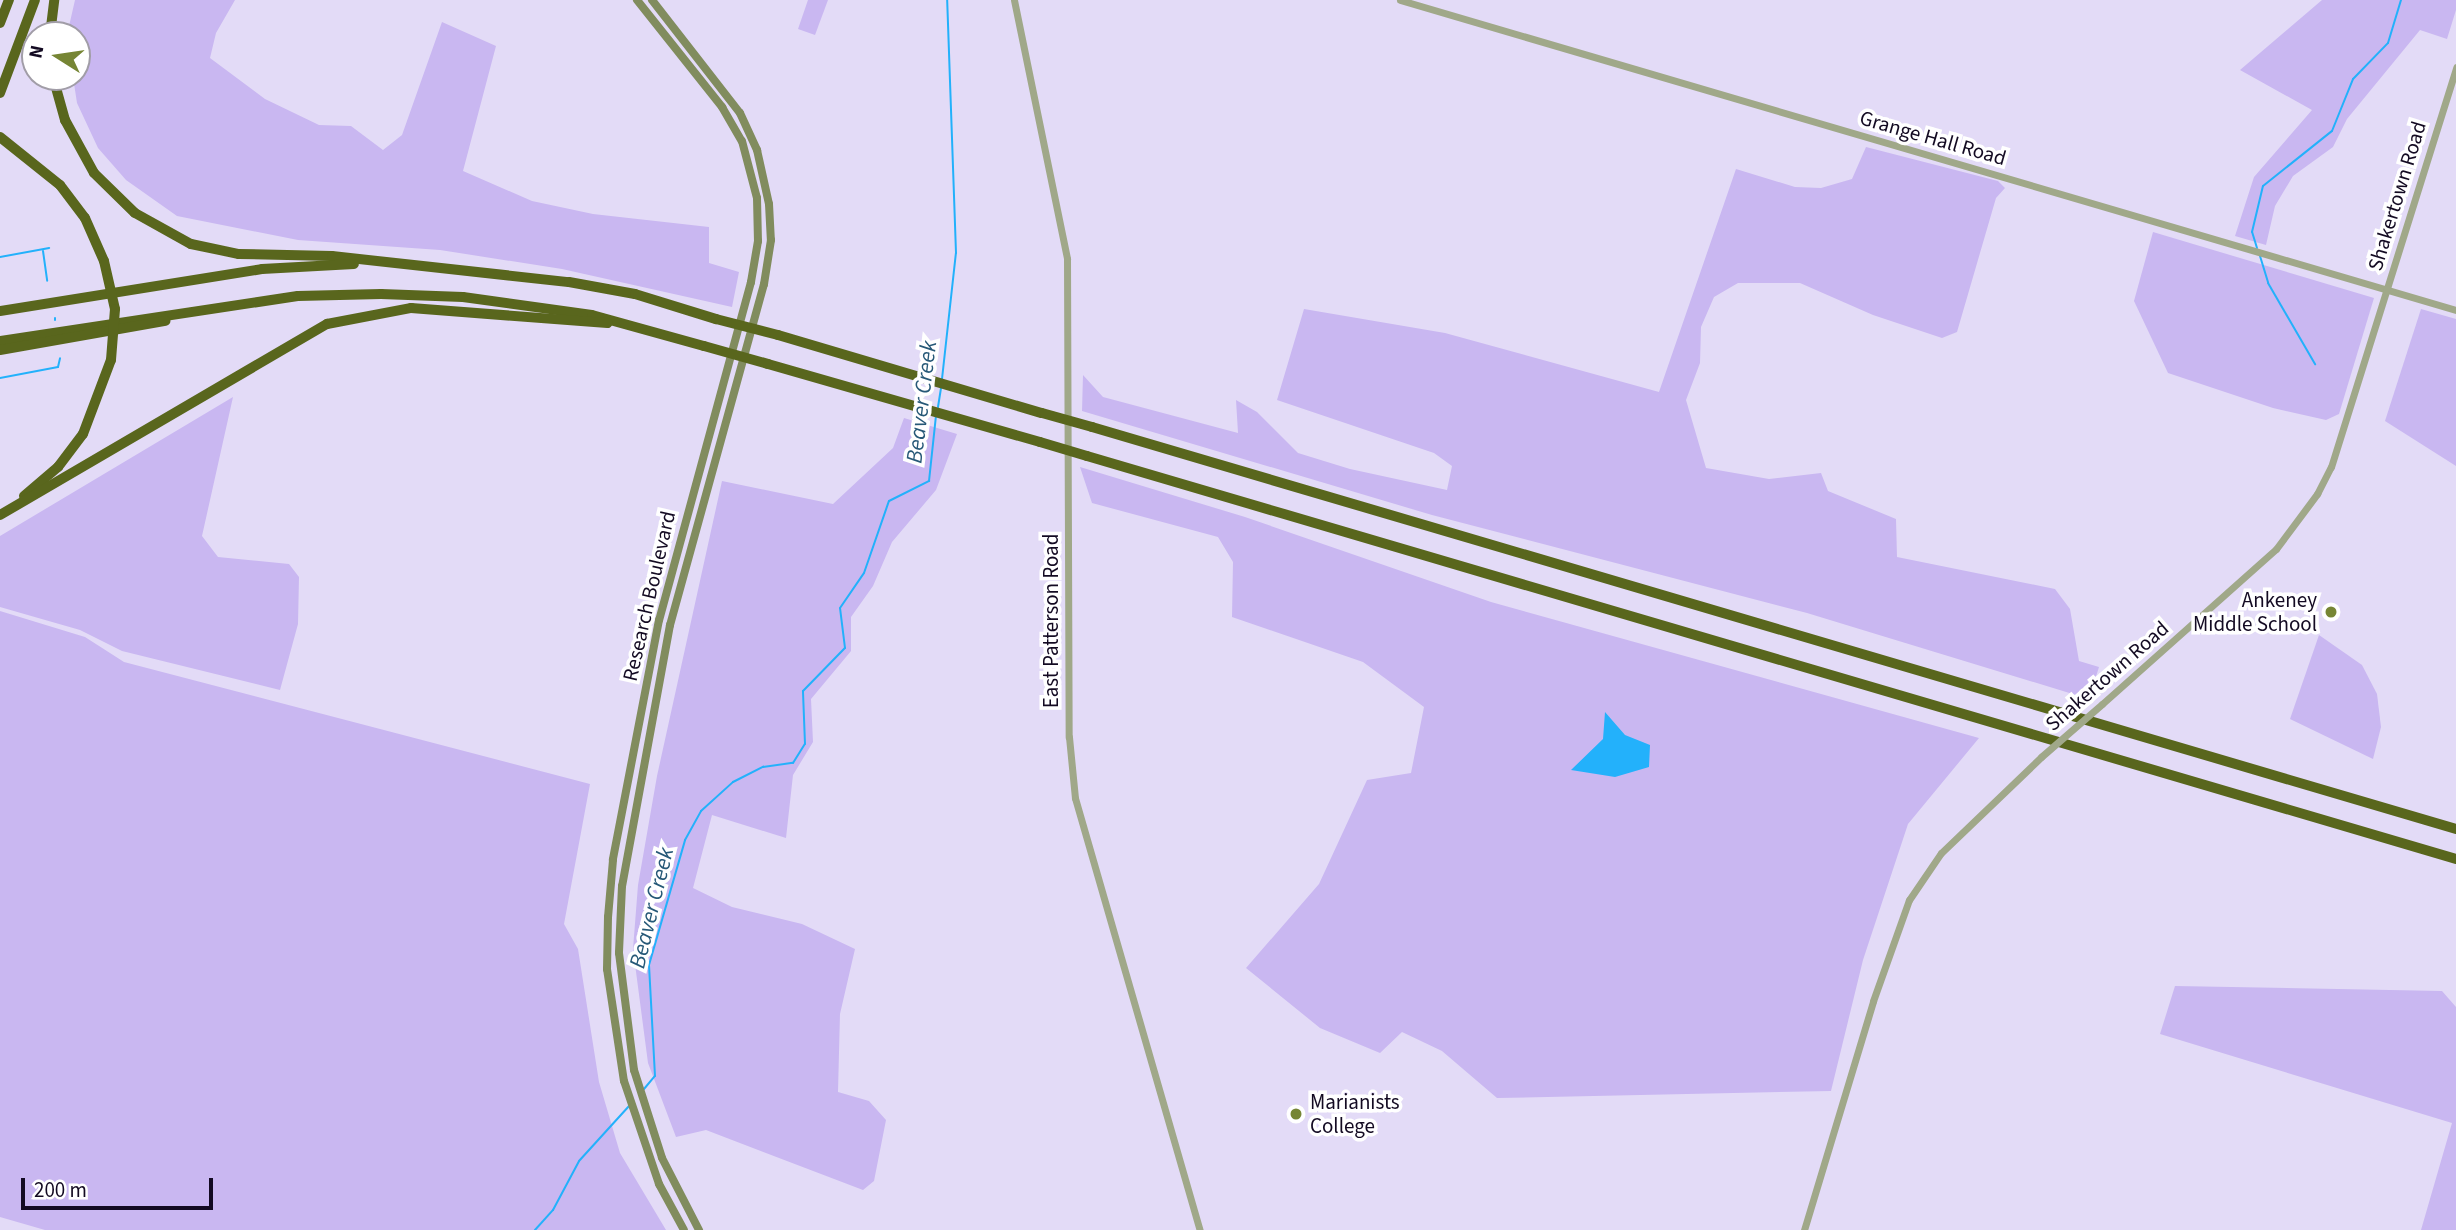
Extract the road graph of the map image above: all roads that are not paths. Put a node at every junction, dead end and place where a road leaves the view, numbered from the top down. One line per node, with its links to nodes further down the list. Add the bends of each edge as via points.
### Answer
1 (3, 0): 9 (highway)
2 (9, 0): 11 (highway)
3 (35, 0): 14 (highway)
4 (54, 0): 10 (highway)
5 (637, 0): 27 (main road, Research Boulevard, via 722,107 742,141 757,198 758,241 751,282 659,620 613,860 607,969 624,1081 659,1184)
6 (652, 0): 28 (main road, Research Boulevard, via 740,113 763,172 771,240 764,284 683,572 638,781 622,886 619,953 634,1070 650,1125)
7 (1014, 0): 29 (street, East Patterson Road, via 1067,259 1069,737 1075,798)
8 (1400, 0): 17 (street, Grange Hall Road)
9 (0, 8)
10 (52, 21)
11 (0, 23)
12 (2456, 67): 17 (street, Shakertown Road)
13 (57, 91): 16 (highway, via 65,120 94,173 135,213 170,234 239,254 332,256)
14 (0, 93)
15 (0, 137): 24 (highway, bridge, via 41,166 70,196 104,261 115,309 111,360 91,419 73,449 38,485)
16 (414, 265): 20 (highway, via 262,269); 25 (highway, bridge, via 635,294)
17 (2386, 289): 19 (street, Grange Hall Road); 30 (street, Shakertown Road, bridge, via 2331,467 2303,517 2276,549 2040,757 1941,853 1909,900 1873,1001)
18 (225, 305): 21 (highway, via 298,296 463,297); 22 (highway); 23 (highway, via 142,327)
19 (2456, 310)
20 (0, 311)
21 (633, 325): 24 (highway, via 427,308 352,317 300,337); 26 (highway, bridge)
22 (0, 341)
23 (0, 350)
24 (0, 513)
25 (2456, 829)
26 (2456, 859)
27 (684, 1230)
28 (699, 1230)
29 (1200, 1230)
30 (1804, 1230)

